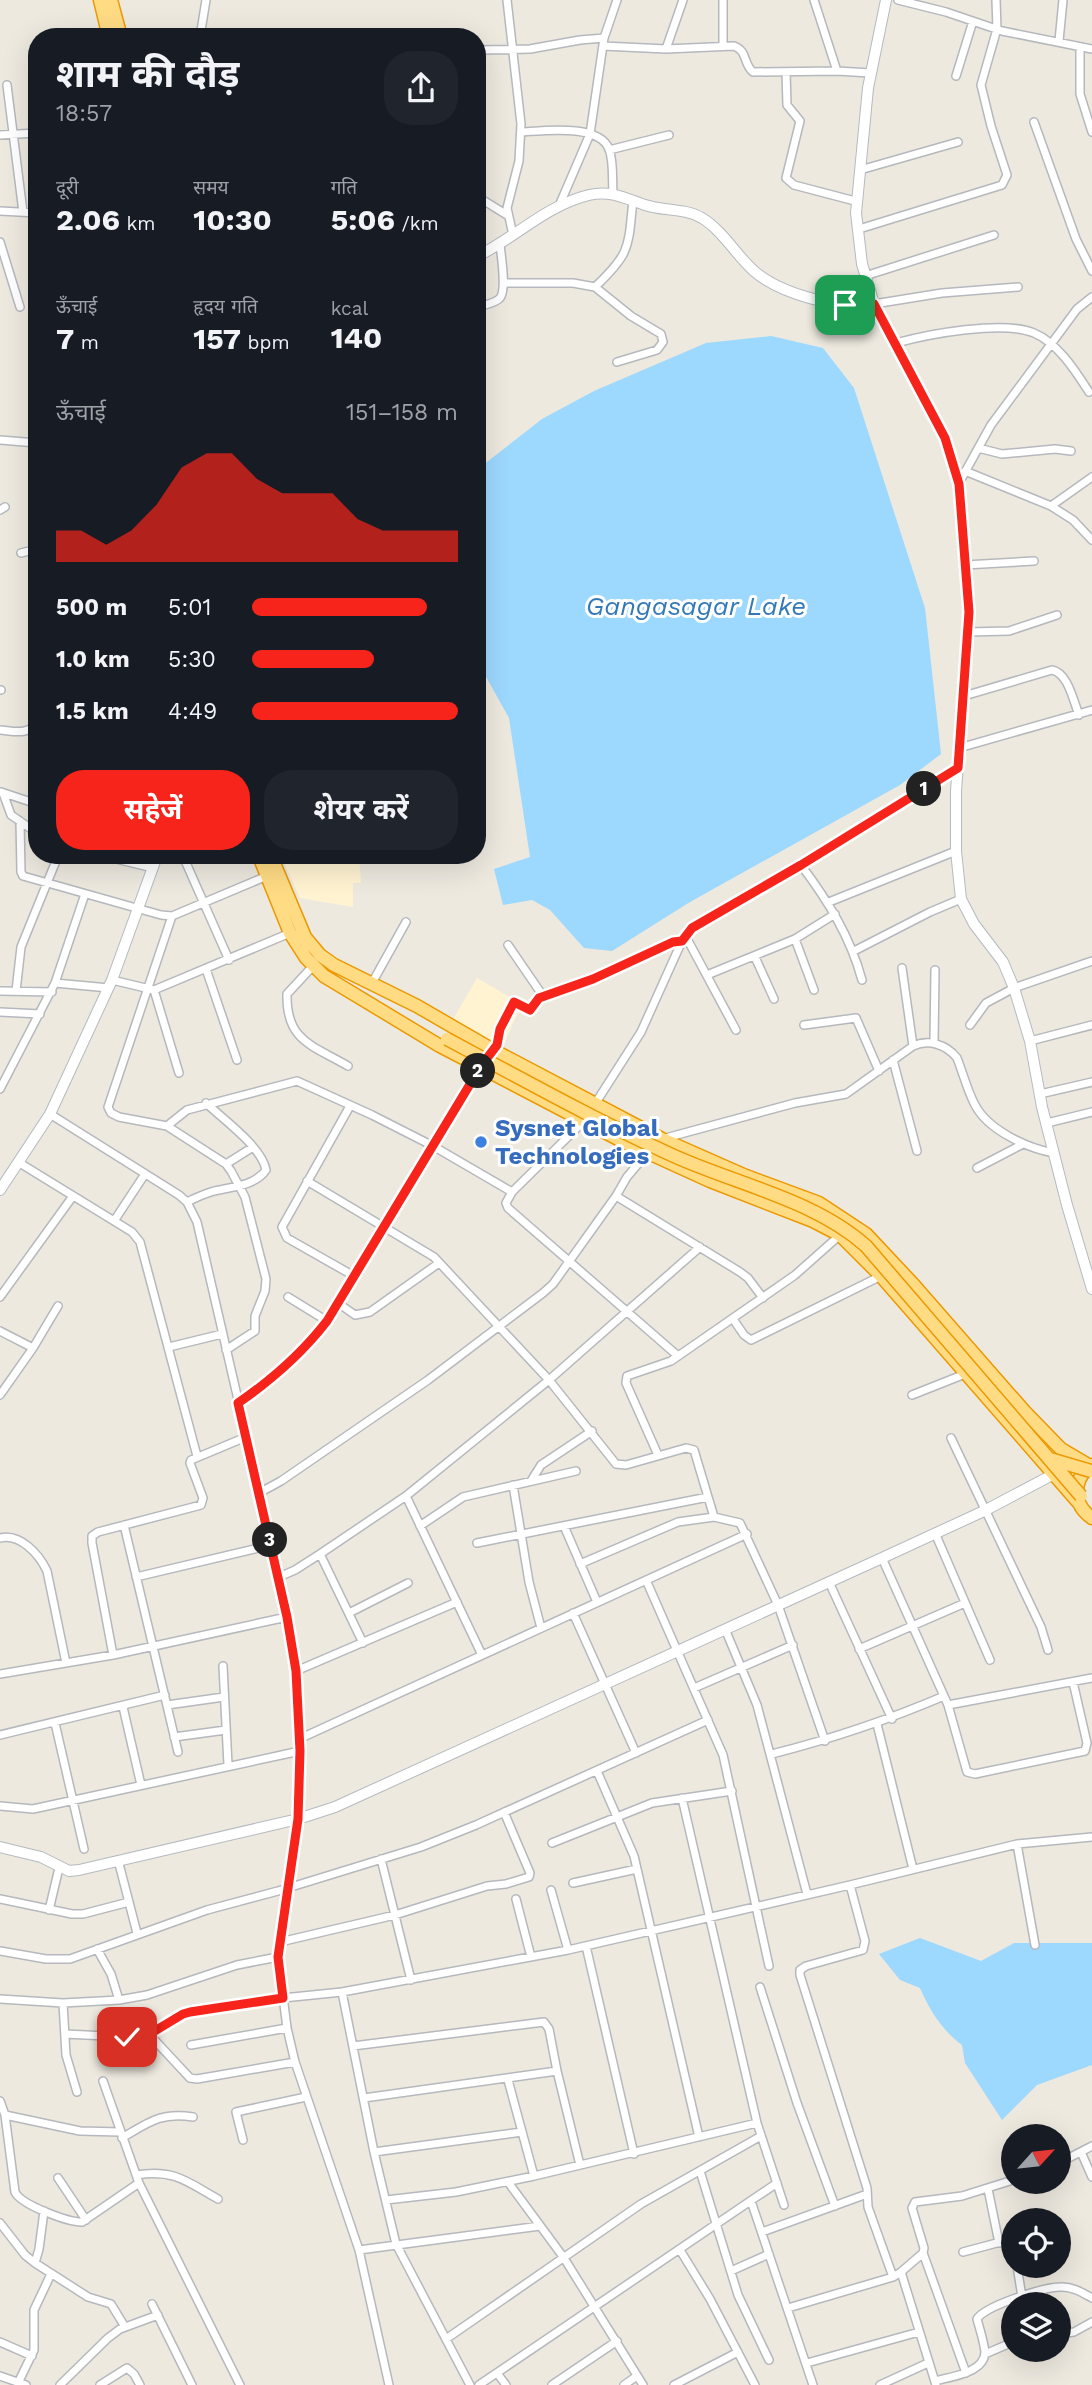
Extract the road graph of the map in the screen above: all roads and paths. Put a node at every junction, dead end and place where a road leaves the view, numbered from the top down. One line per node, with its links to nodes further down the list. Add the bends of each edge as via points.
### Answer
1 (100, 0): 14 (highway)
2 (111, 0): 15 (highway)
3 (206, 0): 16 (street)
4 (508, 0): 25 (street)
5 (617, 0): 19 (street)
6 (683, 0): 22 (street)
7 (723, 0): 20 (street)
8 (814, 0): 26 (street)
9 (886, 0): 28 (street)
10 (898, 0): 13 (street)
11 (996, 0): 17 (street)
12 (1063, 0): 18 (street)
13 (973, 21): 17 (street); 29 (street)
14 (107, 28)
15 (119, 28)
16 (201, 28)
17 (997, 29): 18 (street); 51 (street, via 981,85 1005,181)
18 (1059, 41): 21 (street)
19 (603, 42): 22 (street); 25 (street, via 580,40); 36 (street)
20 (723, 45): 22 (street); 27 (street, via 743,51 753,72)
21 (1080, 47): 23 (street); 33 (street, via 1080,94)
22 (666, 49)
23 (1092, 49)
24 (486, 50): 25 (street)
25 (514, 50): 32 (street)
26 (836, 71): 27 (street); 28 (street)
27 (786, 72): 44 (street, via 787,105 800,121 786,177 794,185)
28 (870, 73): 41 (street)
29 (956, 76)
30 (7, 85): 35 (street)
31 (1034, 122): 57 (street)
32 (520, 132): 36 (street); 50 (street)
33 (1092, 132)
34 (28, 133): 35 (street)
35 (15, 134): 37 (street); 48 (street)
36 (590, 134): 40 (street); 46 (street)
37 (0, 135)
38 (669, 135): 40 (street)
39 (958, 142): 41 (street)
40 (609, 150): 42 (street)
41 (860, 170): 44 (street)
42 (613, 193): 43 (street); 46 (street, via 591,194)
43 (633, 200): 60 (street, via 625,253); 64 (street, via 698,216 771,283 845,305)
44 (855, 201): 51 (street)
45 (486, 202): 50 (street)
46 (559, 206): 52 (street)
47 (0, 211): 48 (street)
48 (23, 212): 49 (street)
49 (28, 212)
50 (507, 215): 52 (street)
51 (859, 229): 58 (street)
52 (513, 235): 55 (street)
53 (994, 235): 58 (street)
54 (0, 242): 65 (street)
55 (500, 244): 56 (street); 59 (street)
56 (486, 252)
57 (1092, 271)
58 (865, 276): 64 (street)
59 (504, 284): 60 (street); 63 (street, via 499,299)
60 (595, 287): 68 (street, via 663,339 657,350)
61 (1018, 287): 64 (street)
62 (1092, 297): 67 (street, via 1077,309)
63 (486, 304)
64 (874, 304): 66 (street)
65 (20, 307)
66 (896, 343): 67 (street, via 955,330 1014,329 1034,333); 76 (street, via 945,438)
67 (1051, 345): 69 (street); 72 (street)
68 (617, 362)
69 (1089, 392)
70 (0, 440): 71 (street)
71 (28, 442)
72 (978, 448): 73 (street, via 1002,454); 74 (street)
73 (1071, 451)
74 (965, 471): 76 (street); 77 (street)
75 (1092, 477): 77 (street)
76 (959, 484): 82 (street)
77 (1051, 506): 78 (street)
78 (1092, 540)
79 (28, 551): 80 (street)
80 (21, 553)
81 (1034, 561): 82 (street)
82 (965, 565): 84 (street)
83 (1057, 615): 84 (street, via 1009,631)
84 (968, 632): 85 (street)
85 (964, 696): 87 (street, via 1057,670); 90 (street)
86 (1092, 710): 87 (street)
87 (1079, 715): 90 (street)
88 (0, 730): 89 (street)
89 (28, 731)
90 (960, 748): 91 (street)
91 (958, 768): 96 (street); 103 (street)
92 (1, 792): 93 (street); 94 (street, via 8,810)
93 (28, 801)
94 (20, 821): 95 (street); 106 (street, via 21,872)
95 (28, 827)
96 (956, 851): 108 (street); 109 (street)
97 (55, 864): 106 (street)
98 (137, 864): 104 (street)
99 (154, 864): 104 (street)
100 (186, 864): 110 (street)
101 (262, 864): 105 (highway)
102 (274, 864): 115 (highway)
103 (801, 865): 109 (street); 116 (street, via 692,928)
104 (153, 868): 111 (street)
105 (267, 876): 110 (street); 115 (highway)
106 (47, 884): 107 (street); 136 (street, via 20,947)
107 (85, 894): 111 (street); 129 (street)
108 (961, 899): 119 (street); 132 (street, via 1003,962)
109 (829, 902): 112 (street)
110 (203, 903): 113 (street); 121 (street)
111 (138, 910): 113 (street); 131 (street)
112 (835, 914): 117 (street); 119 (street)
113 (172, 916): 133 (street)
114 (406, 922): 130 (street)
115 (295, 930): 121 (street); 123 (highway); 130 (highway, via 334,965)
116 (683, 938): 127 (street); 138 (street); 163 (street, via 641,1032)
117 (795, 939): 120 (street); 134 (street)
118 (508, 944): 138 (street)
119 (854, 951): 128 (street)
120 (755, 957): 127 (street); 139 (street)
121 (229, 960): 125 (street)
122 (1092, 961): 132 (street)
123 (313, 966): 143 (highway); 155 (street, via 287,993 291,1025 301,1038)
124 (902, 968): 151 (street)
125 (206, 970): 133 (street); 153 (street)
126 (935, 970): 150 (street)
127 (707, 975): 147 (street)
128 (862, 980)
129 (55, 983): 131 (street); 137 (street)
130 (372, 983): 140 (highway)
131 (110, 984): 133 (street); 166 (street)
132 (1014, 988): 146 (street, via 986,1003); 149 (street)
133 (151, 990): 158 (street); 169 (street, via 108,1107 119,1117)
134 (814, 990)
135 (0, 991): 136 (street)
136 (16, 991): 137 (street)
137 (51, 992): 142 (street)
138 (543, 996): 152 (street, via 530,1010 512,1004)
139 (774, 999)
140 (417, 1006): 148 (highway, via 443,1029); 152 (highway)
141 (0, 1012): 142 (street)
142 (40, 1014): 160 (street)
143 (405, 1024): 148 (highway); 156 (highway)
144 (1092, 1024): 149 (street)
145 (804, 1025): 157 (street, via 856,1018)
146 (970, 1025)
147 (736, 1030)
148 (447, 1039): 225 (highway, bridge, via 624,1132 825,1217 850,1232)
149 (1030, 1041): 161 (street)
150 (934, 1043): 151 (street); 171 (street, via 957,1058 982,1115)
151 (912, 1046): 154 (street)
152 (493, 1050): 156 (street); 163 (highway)
153 (237, 1059)
154 (893, 1060): 157 (street); 174 (street)
155 (348, 1066)
156 (481, 1066): 167 (highway); 172 (street)
157 (879, 1071): 170 (street, via 839,1096 795,1103)
158 (179, 1073)
159 (1092, 1082): 161 (street)
160 (0, 1088)
161 (1040, 1094): 168 (street)
162 (206, 1103): 164 (street, via 297,1081); 169 (street, via 187,1110); 173 (street)
163 (595, 1104): 170 (highway)
164 (350, 1106): 172 (street); 183 (street)
165 (1092, 1112): 168 (street)
166 (50, 1114): 177 (street); 181 (street)
167 (584, 1121): 175 (highway); 186 (street)
168 (1047, 1123): 176 (street)
169 (167, 1126): 178 (street)
170 (662, 1139): 175 (street); 226 (highway, via 820,1203 866,1234 1025,1412 1061,1449)
171 (1023, 1144): 176 (street); 179 (street)
172 (433, 1146): 186 (street); 191 (street)
173 (253, 1147): 178 (street); 184 (street, via 265,1173)
174 (917, 1151)
175 (646, 1153): 188 (street); 192 (highway)
176 (1054, 1153): 196 (street)
177 (18, 1162): 182 (street); 187 (street)
178 (226, 1164): 184 (street)
179 (977, 1168)
180 (0, 1169): 182 (street)
181 (145, 1174): 189 (street); 190 (street)
182 (9, 1176): 185 (street)
183 (307, 1181): 191 (street); 197 (street, via 283,1223 283,1233)
184 (240, 1186): 189 (street); 213 (street, via 266,1285 256,1308 255,1331)
185 (0, 1190)
186 (512, 1192): 194 (street, via 508,1208)
187 (73, 1196): 190 (street); 200 (street)
188 (616, 1196): 193 (street); 194 (street)
189 (187, 1202): 210 (street, via 197,1222)
190 (114, 1221): 211 (street, via 140,1242)
191 (384, 1227): 195 (street); 197 (street)
192 (840, 1235): 198 (highway); 202 (street)
193 (700, 1247): 202 (street, via 748,1278); 205 (street)
194 (570, 1260): 205 (street); 208 (street, via 543,1293)
195 (439, 1262): 203 (street, via 370,1312 355,1315); 208 (street)
196 (1090, 1268): 199 (street)
197 (354, 1276): 203 (street)
198 (881, 1276): 206 (street, via 751,1340); 215 (highway)
199 (1092, 1289)
200 (0, 1297)
201 (288, 1297): 207 (street)
202 (763, 1298): 206 (street)
203 (338, 1303): 207 (street)
204 (58, 1306): 212 (street)
205 (628, 1311): 214 (street); 216 (street)
206 (733, 1319): 214 (street)
207 (327, 1321): 219 (street, via 260,1388)
208 (499, 1325): 216 (street); 231 (street, via 417,1388)
209 (0, 1331): 212 (street)
210 (222, 1334): 211 (street); 213 (street)
211 (169, 1347): 224 (street)
212 (33, 1348): 217 (street)
213 (226, 1350): 219 (street)
214 (678, 1356): 223 (street, via 626,1378)
215 (965, 1374): 218 (street); 228 (highway)
216 (549, 1380): 220 (street); 232 (street)
217 (0, 1395)
218 (912, 1395)
219 (238, 1403): 221 (street)
220 (592, 1432): 223 (street, via 616,1464); 229 (street, via 541,1465)
221 (246, 1437): 224 (street); 231 (street)
222 (951, 1438): 235 (street)
223 (657, 1454): 233 (street, via 694,1450)
224 (197, 1457): 238 (street, via 190,1463 203,1498 201,1505)
225 (1050, 1459): 226 (highway, bridge); 234 (highway, bridge)
226 (1091, 1468): 234 (highway)
227 (576, 1471): 229 (street)
228 (1054, 1474): 234 (highway); 235 (street)
229 (531, 1481): 230 (street)
230 (513, 1485): 240 (street, via 463,1497); 242 (street)
231 (259, 1493): 246 (street)
232 (406, 1496): 240 (street); 247 (street)
233 (708, 1497): 237 (street); 239 (street)
234 (1079, 1499): 236 (highway)
235 (984, 1511): 241 (street); 269 (street)
236 (1092, 1515)
237 (714, 1517): 243 (street, via 740,1523); 249 (street, via 678,1522)
238 (124, 1525): 250 (street); 271 (street, via 95,1533 92,1543)
239 (564, 1526): 242 (street); 249 (street)
240 (420, 1527): 255 (street)
241 (935, 1533): 248 (street); 257 (street)
242 (520, 1534): 245 (street); 263 (street)
243 (747, 1534): 252 (street); 258 (street)
244 (0, 1538): 274 (street, via 19,1541 42,1561)
245 (477, 1543)
246 (271, 1545): 250 (street); 251 (street)
247 (320, 1555): 251 (street); 259 (street)
248 (882, 1558): 253 (street); 262 (street)
249 (580, 1564): 256 (street)
250 (136, 1577): 267 (street)
251 (279, 1577): 261 (street)
252 (646, 1580): 256 (street); 270 (street)
253 (829, 1582): 258 (street); 268 (street)
254 (408, 1583): 259 (street)
255 (457, 1602): 265 (street); 272 (street)
256 (597, 1602): 260 (street)
257 (965, 1603): 262 (street); 273 (street)
258 (778, 1605): 264 (street); 266 (street)
259 (349, 1613): 265 (street)
260 (573, 1613): 263 (street); 281 (street)
261 (287, 1617): 267 (street); 277 (street)
262 (914, 1627): 268 (street); 284 (street)
263 (541, 1628): 272 (street)
264 (725, 1629): 270 (street); 276 (street)
265 (363, 1643): 277 (street)
266 (793, 1645): 276 (street); 297 (street)
267 (153, 1646): 271 (street); 283 (street)
268 (859, 1649): 289 (street)
269 (1048, 1650)
270 (678, 1651): 281 (street); 282 (street)
271 (113, 1655): 274 (street)
272 (482, 1655): 296 (street)
273 (990, 1660)
274 (66, 1663): 278 (street)
275 (223, 1666): 285 (street)
276 (742, 1667): 282 (street); 301 (street)
277 (296, 1671): 296 (street)
278 (0, 1674)
279 (1092, 1678): 280 (street)
280 (1073, 1682): 287 (street); 287 (street, via 1085,1751 975,1774 965,1768)
281 (605, 1684): 300 (street); 311 (street, via 335,1807)
282 (694, 1688): 290 (street)
283 (164, 1695): 286 (street); 288 (street)
284 (944, 1696): 287 (street); 289 (street)
285 (224, 1697): 286 (street); 293 (street)
286 (167, 1705): 295 (street)
287 (948, 1705)
288 (122, 1707): 291 (street); 304 (street)
289 (892, 1718): 292 (street)
290 (708, 1720): 300 (street); 305 (street)
291 (55, 1723): 294 (street); 307 (street)
292 (877, 1724): 297 (street); 320 (street)
293 (226, 1730): 295 (street); 302 (street)
294 (0, 1735)
295 (174, 1737): 299 (street)
296 (299, 1739): 298 (street)
297 (825, 1741): 301 (street)
298 (300, 1751): 302 (street); 311 (street)
299 (178, 1752)
300 (636, 1753): 303 (street)
301 (772, 1754): 326 (street)
302 (228, 1765): 304 (street)
303 (597, 1771): 309 (street); 310 (street)
304 (141, 1785): 307 (street)
305 (732, 1791): 306 (street); 330 (street)
306 (682, 1798): 310 (street); 333 (street)
307 (72, 1801): 308 (street, via 33,1809); 316 (street)
308 (0, 1806)
309 (504, 1812): 317 (street); 332 (street, via 529,1877)
310 (617, 1815): 313 (street); 321 (street)
311 (298, 1819): 318 (street); 324 (street)
312 (1092, 1837): 314 (street)
313 (552, 1843)
314 (1017, 1844): 320 (street); 337 (street)
315 (0, 1847): 319 (street, via 41,1857)
316 (84, 1849)
317 (381, 1859): 324 (street); 332 (street)
318 (118, 1860): 319 (street, via 79,1870); 329 (street)
319 (59, 1868): 331 (street)
320 (913, 1868): 323 (street)
321 (637, 1869): 322 (street); 334 (street)
322 (573, 1883)
323 (850, 1885): 326 (street); 388 (street, via 865,1946 859,1953 806,1966 800,1975)
324 (288, 1887): 335 (street); 336 (street)
325 (551, 1890): 340 (street)
326 (807, 1894): 330 (street)
327 (0, 1899): 331 (street)
328 (516, 1899): 343 (street)
329 (129, 1902): 331 (street, via 83,1914); 335 (street)
330 (755, 1907): 333 (street); 344 (street)
331 (49, 1910)
332 (395, 1915): 336 (street); 345 (street)
333 (710, 1918): 334 (street); 367 (street)
334 (652, 1931): 338 (street); 371 (street)
335 (137, 1933): 339 (street)
336 (280, 1942): 342 (street)
337 (1035, 1945)
338 (586, 1946): 340 (street); 376 (street)
339 (97, 1949): 341 (street, via 70,1959); 350 (street)
340 (568, 1950): 343 (street)
341 (0, 1951)
342 (278, 1957): 348 (street); 350 (street)
343 (531, 1957): 345 (street)
344 (769, 1966)
345 (411, 1980): 347 (street)
346 (760, 1987): 393 (street)
347 (342, 1992): 348 (street); 356 (street)
348 (283, 1998): 352 (street); 354 (street, via 183,2014)
349 (0, 1999): 351 (street)
350 (119, 2000): 351 (street)
351 (63, 2003): 353 (street)
352 (287, 2028): 355 (street); 357 (street)
353 (65, 2034): 354 (street); 361 (street)
354 (149, 2034): 357 (street, via 190,2078)
355 (191, 2045)
356 (353, 2046): 358 (street, via 540,2021 550,2029); 363 (street)
357 (295, 2062): 362 (street)
358 (557, 2071): 359 (street); 378 (street)
359 (508, 2080): 363 (street); 368 (street)
360 (103, 2081): 369 (street)
361 (77, 2092)
362 (306, 2097): 372 (street, via 236,2112); 402 (street)
363 (364, 2098): 374 (street)
364 (0, 2101): 365 (street)
365 (5, 2115): 369 (street); 394 (street, via 17,2196)
366 (193, 2117): 369 (street, via 174,2114 157,2118)
367 (757, 2123): 370 (street); 371 (street)
368 (522, 2132): 374 (street); 380 (street)
369 (121, 2135): 383 (street)
370 (761, 2136): 379 (street); 385 (street)
371 (699, 2137): 376 (street)
372 (243, 2140)
373 (1092, 2146): 375 (street)
374 (374, 2152): 390 (street)
375 (1082, 2152): 377 (street); 381 (street)
376 (634, 2154): 378 (street)
377 (1071, 2157)
378 (580, 2165): 380 (street)
379 (699, 2171): 397 (street); 407 (street, via 641,2204)
380 (534, 2176): 384 (street)
381 (1092, 2177)
382 (58, 2178): 395 (street)
383 (137, 2179): 389 (street, via 163,2172); 395 (street); 447 (street)
384 (508, 2182): 390 (street); 398 (street)
385 (777, 2183): 391 (street); 392 (street)
386 (1001, 2184): 387 (street)
387 (988, 2189): 400 (street); 405 (street, via 915,2202 912,2208)
388 (867, 2194): 393 (street); 412 (street)
389 (218, 2199)
390 (386, 2200): 401 (street)
391 (751, 2201): 397 (street); 399 (street)
392 (784, 2205)
393 (835, 2207): 399 (street)
394 (44, 2211): 395 (street, via 78,2222); 408 (street)
395 (86, 2220)
396 (0, 2223): 408 (street)
397 (717, 2224): 403 (street); 409 (street)
398 (540, 2226): 401 (street); 407 (street)
399 (762, 2232): 406 (street)
400 (999, 2243): 404 (street)
401 (397, 2244): 402 (street); 425 (street)
402 (359, 2250): 448 (street)
403 (680, 2250): 418 (street); 429 (street)
404 (963, 2252)
405 (923, 2253): 410 (street); 436 (street)
406 (769, 2254): 409 (street); 419 (street)
407 (564, 2258): 418 (street); 425 (street)
408 (35, 2263): 411 (street)
409 (731, 2271): 432 (street)
410 (901, 2272): 412 (street); 423 (street)
411 (51, 2274): 422 (street, via 88,2297 111,2304); 431 (street, via 34,2310)
412 (893, 2277): 419 (street)
413 (1042, 2291): 414 (street); 415 (street, via 1059,2287)
414 (1039, 2292)
415 (1090, 2295)
416 (152, 2304): 420 (street)
417 (1001, 2306): 430 (street, via 977,2319)
418 (596, 2307): 426 (street); 435 (street)
419 (788, 2308): 433 (street)
420 (158, 2315): 422 (street); 446 (street)
421 (1092, 2322): 424 (street)
422 (125, 2327): 443 (street, via 97,2346)
423 (919, 2332): 433 (street); 434 (street)
424 (1071, 2332)
425 (446, 2339): 441 (street)
426 (617, 2341): 438 (street); 452 (street)
427 (0, 2342): 431 (street)
428 (1001, 2347): 430 (street)
429 (738, 2352): 455 (street); 456 (street)
430 (985, 2354): 436 (street)
431 (32, 2356): 440 (street)
432 (769, 2360)
433 (807, 2363): 457 (street)
434 (928, 2363): 439 (street); 442 (street)
435 (497, 2373): 450 (street); 451 (street)
436 (966, 2373): 442 (street)
437 (0, 2376): 440 (street)
438 (638, 2376): 453 (street); 454 (street)
439 (897, 2382): 458 (street)
440 (22, 2383)
441 (469, 2383): 449 (street)
442 (935, 2383)
443 (60, 2385)
444 (100, 2385): 445 (street, via 127,2368)
445 (140, 2385)
446 (192, 2385)
447 (240, 2385)
448 (389, 2385)
449 (460, 2385)
450 (479, 2385)
451 (506, 2385)
452 (552, 2385)
453 (624, 2385)
454 (643, 2385)
455 (674, 2385)
456 (755, 2385)
457 (813, 2385)
458 (880, 2385)

